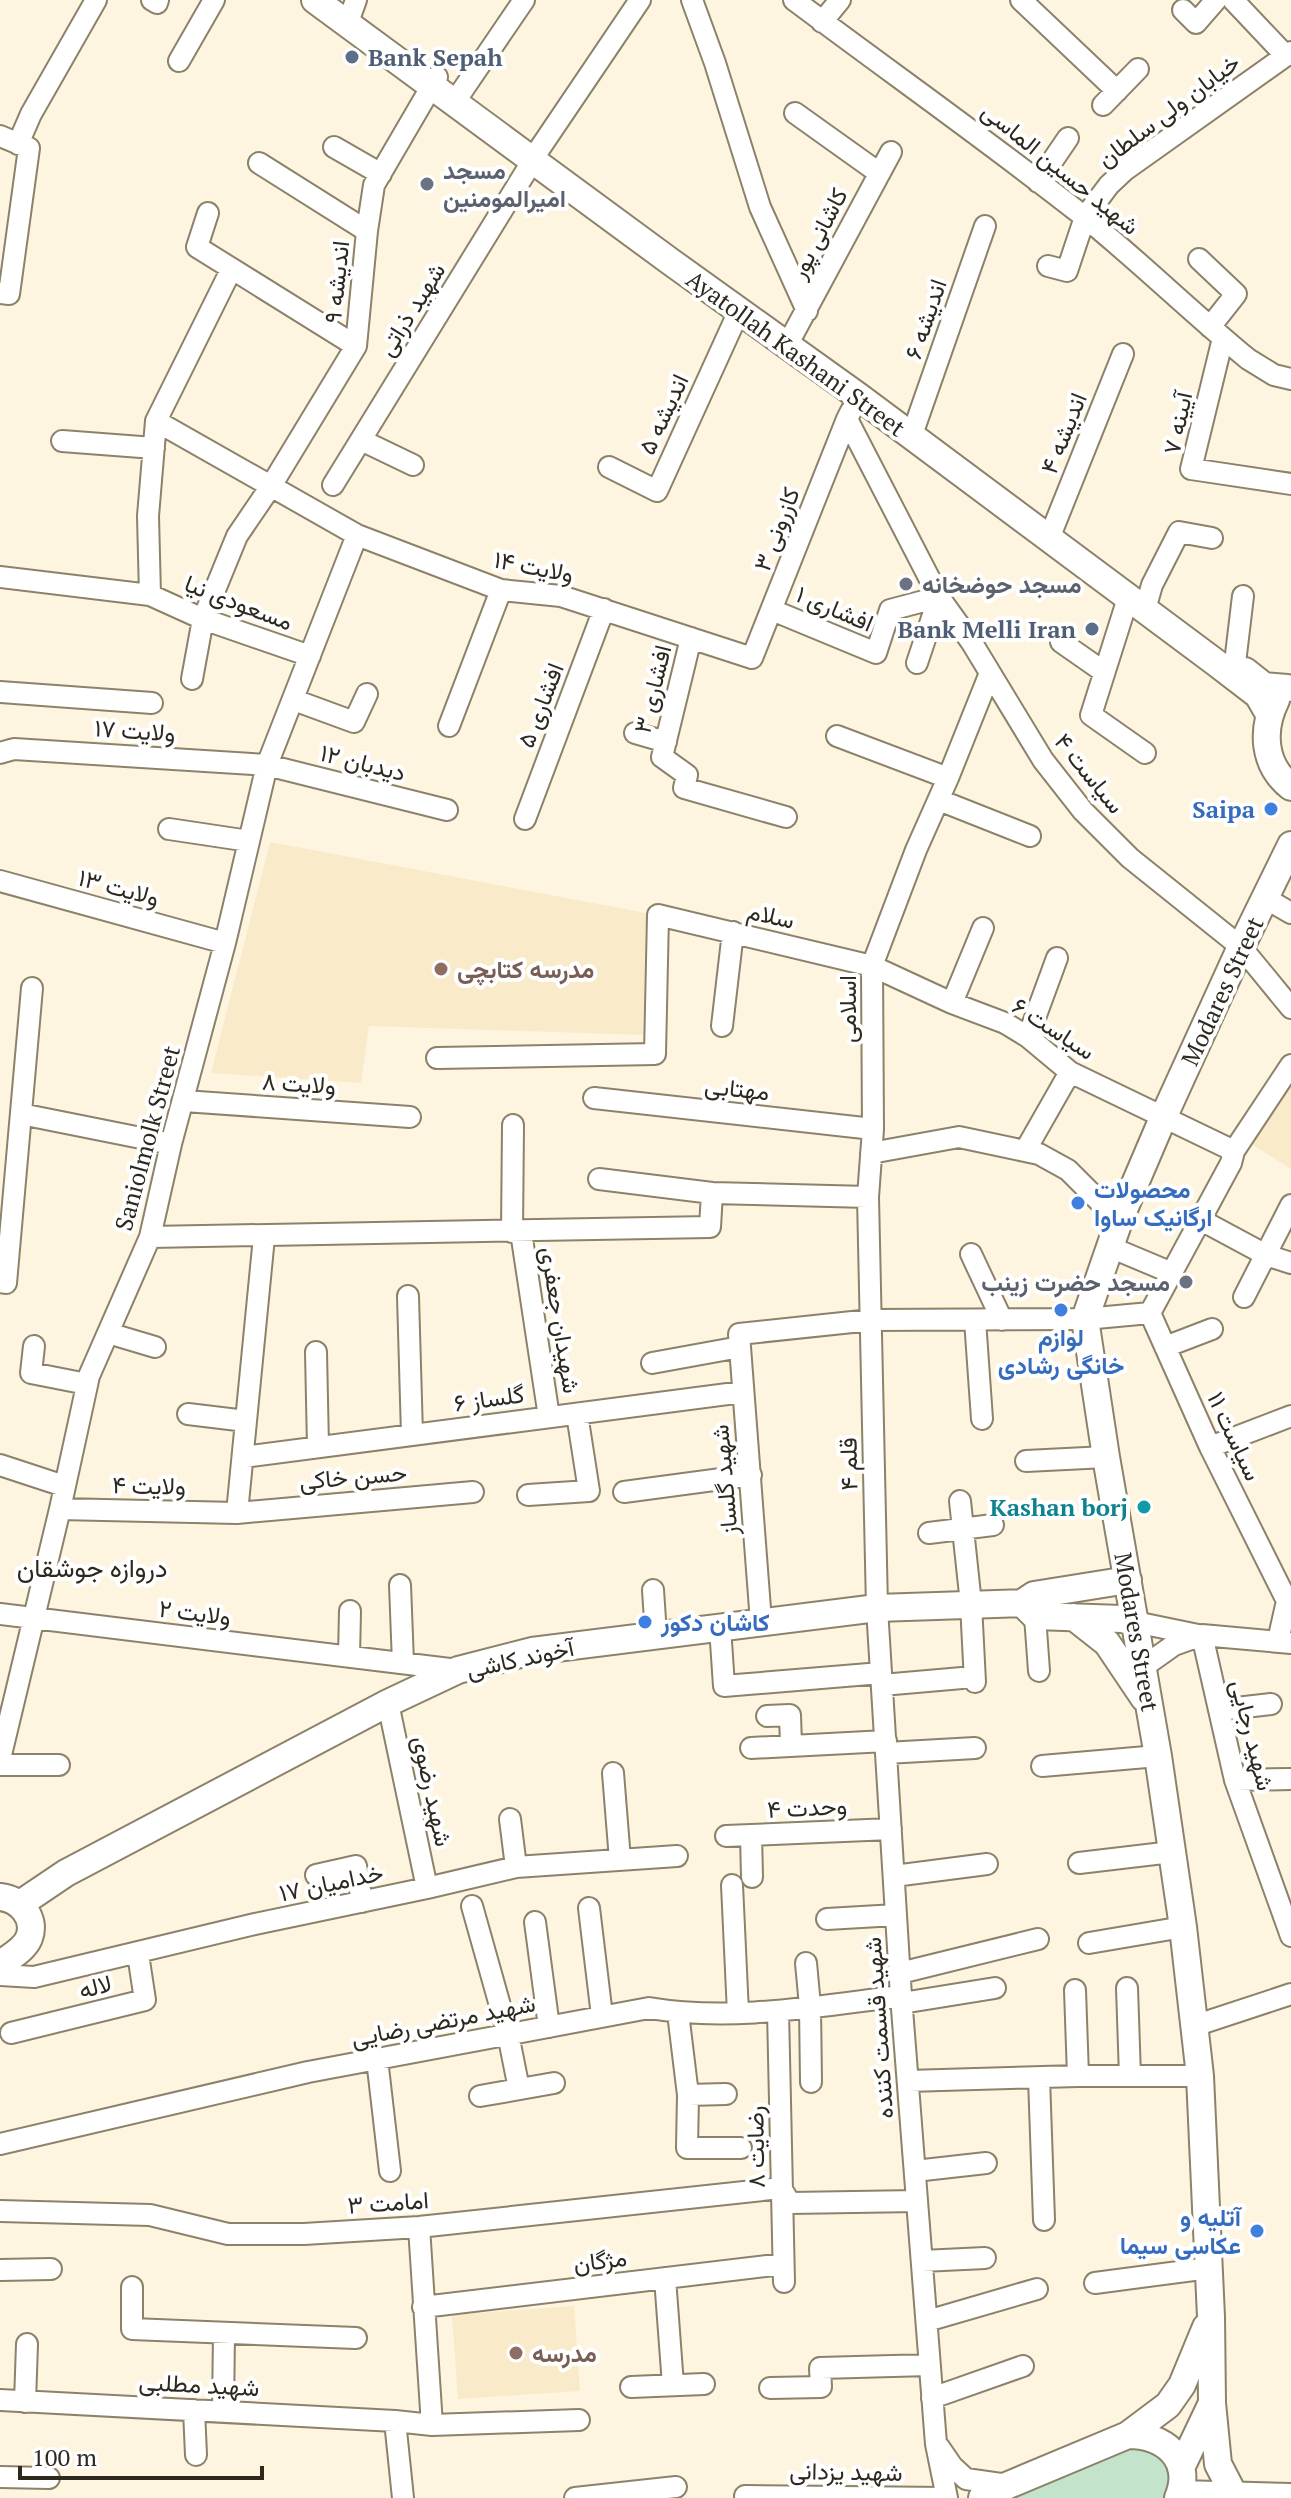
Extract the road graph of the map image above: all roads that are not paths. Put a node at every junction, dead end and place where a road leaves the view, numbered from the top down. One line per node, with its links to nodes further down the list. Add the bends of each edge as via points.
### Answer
1 (96, 0): 24 (street, via 31,114)
2 (152, 0): 3 (street)
3 (158, 0)
4 (214, 0): 18 (street)
5 (315, 0): 20 (main road, Ayatollah Kashani Street)
6 (524, 0): 21 (street)
7 (640, 0): 27 (street, شهید ذراتی)
8 (692, 0): 41 (street, via 760,207)
9 (795, 0): 16 (street, شهید حسین الماسی)
10 (840, 0): 16 (street)
11 (1021, 0): 19 (street, via 1110,98)
12 (1216, 0): 15 (street, via 1196,23)
13 (1233, 0): 17 (street)
14 (346, 5): 20 (main road, Ayatollah Kashani Street)
15 (1183, 10)
16 (822, 22): 31 (street, شهید حسین الماسی)
17 (1288, 54): 33 (street, خیابان ولی سلطان, via 1125,170)
18 (179, 61)
19 (1138, 69)
20 (434, 82): 21 (main road, Ayatollah Kashani Street); 27 (main road, Ayatollah Kashani Street); 30 (street, اندیشه ۹)
21 (460, 94): 27 (main road, Ayatollah Kashani Street)
22 (795, 113): 29 (street)
23 (1068, 138): 31 (street)
24 (9, 140): 39 (street, via 29,148)
25 (334, 147): 30 (street)
26 (891, 152): 29 (street, کاشانی پور)
27 (535, 156): 40 (main road, Ayatollah Kashani Street); 43 (main road, Ayatollah Kashani Street); 50 (street, شهید ذراتی)
28 (259, 163): 35 (street)
29 (879, 173): 41 (street, کاشانی پور)
30 (381, 174): 35 (street, اندیشه ۹, via 374,185)
31 (1038, 182): 33 (street, شهید حسین الماسی)
32 (208, 213): 38 (street, via 197,247)
33 (1085, 217): 37 (street, خیابان ولی سلطان, via 1067,271); 42 (street, شهید حسین الماسی)
34 (985, 226): 49 (street, اندیشه ۶)
35 (367, 231): 44 (street, اندیشه ۹)
36 (1199, 259): 42 (street, via 1236,294)
37 (1048, 266)
38 (231, 270): 44 (street); 48 (street)
39 (5, 294)
40 (739, 311): 47 (main road, Ayatollah Kashani Street); 54 (street, اندیشه ۵, via 657,491)
41 (807, 311): 43 (street, کاشانی پور)
42 (1216, 332): 46 (street, شهید حسین الماسی, via 1264,370); 55 (street, آیینه ۷, via 1191,469)
43 (791, 338): 49 (main road, Ayatollah Kashani Street)
44 (356, 346): 57 (street, اندیشه ۹)
45 (1123, 354): 58 (street, اندیشه ۴)
46 (1291, 379)
47 (853, 408): 65 (street, سیاست ۴); 66 (main road, Ayatollah Kashani Street); 68 (street, کازرونی ۳)
48 (156, 421): 52 (street); 57 (street, ولایت ۱۴)
49 (914, 429): 58 (main road, Ayatollah Kashani Street)
50 (361, 440): 53 (street); 56 (street, شهید ذراتی)
51 (62, 441): 52 (street)
52 (154, 448): 63 (street, via 148,516)
53 (413, 465)
54 (609, 467)
55 (1291, 484)
56 (333, 485)
57 (271, 486): 59 (street, ولایت ۱۴); 69 (street, اندیشه ۹, via 237,536)
58 (1052, 531): 66 (main road, Ayatollah Kashani Street)
59 (357, 535): 62 (street, ولایت ۱۴); 72 (street, Saniolmolk Street)
60 (1212, 538): 66 (street, via 1179,532 1152,585)
61 (0, 577): 63 (street, مسعودی نیا)
62 (501, 590): 67 (street, ولایت ۱۴, via 561,596); 85 (street)
63 (150, 595): 69 (street, مسعودی نیا)
64 (1243, 596): 75 (street)
65 (939, 597): 68 (street, افشاری ۱, via 890,610 876,653); 74 (street); 77 (street, سیاست ۴)
66 (1138, 598): 75 (main road, Ayatollah Kashani Street); 76 (street); 84 (main road, Ayatollah Kashani Street, via 1258,695)
67 (604, 609): 70 (street, ولایت ۱۴); 97 (street, افشاری ۵)
68 (772, 610): 73 (street, کازرونی ۳)
69 (203, 619): 72 (street, مسعودی نیا); 78 (street, اندیشه ۹)
70 (691, 638): 73 (street, ولایت ۱۴); 88 (street, افشاری ۳)
71 (1061, 642): 76 (street)
72 (310, 656): 82 (street, Saniolmolk Street)
73 (752, 658)
74 (917, 663)
75 (1235, 663): 79 (main road, Ayatollah Kashani Street, via 1264,686)
76 (1104, 672): 90 (street, via 1091,715)
77 (990, 673): 92 (street, اسلامی); 108 (street, سیاست ۴, via 1043,760 1083,811 1130,858)
78 (192, 679)
79 (1289, 687): 84 (main road)
80 (0, 692): 83 (street)
81 (367, 694): 82 (street, via 354,722)
82 (294, 700): 91 (street, Saniolmolk Street)
83 (152, 703)
84 (1269, 714): 93 (main road, via 1267,751 1274,769)
85 (449, 726)
86 (635, 733): 88 (street)
87 (837, 736): 92 (street)
88 (666, 742): 96 (street, افشاری ۳, via 662,757 687,775 684,788)
89 (0, 753): 91 (street, ولایت ۱۷, via 14,749)
90 (1145, 753)
91 (267, 765): 95 (street, دیدبان ۱۲); 100 (street, Saniolmolk Street)
92 (948, 778): 94 (street, اسلامی)
93 (1291, 787)
94 (939, 800): 99 (street); 110 (street, اسلامی)
95 (447, 810)
96 (786, 817)
97 (525, 819)
98 (169, 829): 100 (street)
99 (1030, 836)
100 (249, 841): 107 (street, Saniolmolk Street)
101 (1291, 845): 103 (main road, Modares Street)
102 (0, 881): 107 (street, ولایت ۱۳)
103 (1265, 898): 104 (street); 108 (main road, Modares Street)
104 (1291, 913)
105 (983, 928): 112 (street)
106 (733, 932): 110 (street, سلام); 114 (street); 116 (street, سلام, via 658,915 655,1054)
107 (225, 943): 120 (street, Saniolmolk Street)
108 (1241, 947): 113 (street, سیاست ۴); 123 (main road, Modares Street)
109 (1057, 958): 115 (street)
110 (872, 966): 112 (street, سیاست ۶); 125 (street, اسلامی)
111 (32, 988): 121 (street)
112 (952, 1003): 115 (street, سیاست ۶)
113 (1291, 1008)
114 (722, 1026)
115 (1028, 1037): 118 (street, سیاست ۶)
116 (437, 1058)
117 (1291, 1065): 128 (street)
118 (1070, 1072): 123 (street, سیاست ۶); 127 (street)
119 (594, 1098): 125 (street, مهتابی)
120 (184, 1101): 122 (street, ولایت ۸); 126 (street, Saniolmolk Street)
121 (21, 1114): 126 (street); 144 (street, via 6,1283)
122 (410, 1117)
123 (1163, 1118): 128 (street, سیاست ۶); 135 (main road, Modares Street)
124 (513, 1125): 136 (street, شهیدان جعفری)
125 (873, 1129): 129 (street, اسلامی)
126 (171, 1144): 137 (street, Saniolmolk Street)
127 (1025, 1151): 129 (street, via 959,1137); 135 (street, via 1068,1170)
128 (1234, 1151): 134 (street)
129 (871, 1153): 132 (street, اسلامی)
130 (599, 1179): 131 (street)
131 (712, 1193): 132 (street); 136 (street, via 710,1227)
132 (868, 1197): 149 (street, اسلامی)
133 (1291, 1205): 141 (street)
134 (1201, 1220): 141 (street); 143 (street)
135 (1119, 1221): 139 (main road, Modares Street)
136 (516, 1232): 138 (street); 164 (street, شهیدان جعفری)
137 (150, 1237): 138 (street); 153 (street, Saniolmolk Street)
138 (264, 1237): 167 (street)
139 (1110, 1247): 143 (street); 148 (main road, Modares Street)
140 (971, 1254): 151 (street)
141 (1266, 1255): 142 (street); 146 (street)
142 (1291, 1263)
143 (1172, 1273): 147 (street)
144 (0, 1282)
145 (408, 1296): 168 (street)
146 (1244, 1297)
147 (1150, 1313): 148 (street); 157 (street, سیاست ۱۱)
148 (1085, 1319): 151 (street); 172 (main road, Modares Street)
149 (871, 1320): 150 (street); 154 (street); 190 (street, قلم ۴)
150 (975, 1320): 151 (street); 166 (street)
151 (1002, 1320)
152 (1212, 1329): 157 (street)
153 (108, 1333): 156 (street); 160 (street, Saniolmolk Street)
154 (739, 1340): 159 (street); 161 (street, شهید گلساز)
155 (34, 1346): 160 (street, via 31,1373)
156 (155, 1347)
157 (1165, 1347): 170 (street, سیاست ۱۱)
158 (316, 1352): 169 (street)
159 (652, 1363)
160 (87, 1384): 176 (street, Saniolmolk Street)
161 (743, 1392): 163 (street, گلساز ۶); 175 (street, شهید گلساز)
162 (188, 1414): 167 (street)
163 (577, 1414): 164 (street, گلساز ۶); 179 (street, via 589,1491)
164 (549, 1417): 168 (street, گلساز ۶)
165 (1291, 1417): 170 (street)
166 (982, 1419)
167 (246, 1421): 171 (street)
168 (412, 1435): 169 (street, گلساز ۶)
169 (318, 1447): 171 (street, گلساز ۶)
170 (1210, 1447): 201 (street, سیاست ۱۱, via 1287,1601)
171 (243, 1457): 182 (street)
172 (1106, 1457): 173 (street); 186 (main road, Modares Street)
173 (1026, 1461)
174 (0, 1465): 176 (street)
175 (751, 1475): 178 (street); 196 (street, شهید گلساز)
176 (64, 1486): 181 (street, Saniolmolk Street)
177 (473, 1492): 182 (street, حسن خاکی)
178 (624, 1492)
179 (528, 1495)
180 (960, 1501): 184 (street)
181 (60, 1509): 182 (street, ولایت ۴); 195 (street, Saniolmolk Street)
182 (237, 1513)
183 (993, 1525): 184 (street)
184 (964, 1529): 185 (street); 189 (street)
185 (929, 1533)
186 (1128, 1580): 191 (main road, آخوند کاشی, via 1034,1595); 197 (main road, Modares Street)
187 (400, 1585): 203 (street)
188 (653, 1590): 199 (street)
189 (971, 1604): 190 (main road, آخوند کاشی); 191 (main road, آخوند کاشی); 207 (street, via 968,1680)
190 (877, 1608): 196 (main road, آخوند کاشی); 207 (street, شهید قسمت کننده)
191 (1028, 1609): 194 (main road, آخوند کاشی); 206 (street)
192 (350, 1611): 202 (street)
193 (0, 1614): 195 (street, ولایت ۲)
194 (1074, 1617): 197 (main road, آخوند کاشی); 210 (main road, via 1107,1643)
195 (34, 1619): 202 (street, ولایت ۲); 213 (street, Saniolmolk Street)
196 (761, 1622): 198 (main road, آخوند کاشی)
197 (1135, 1622): 200 (street); 204 (main road, Modares Street)
198 (720, 1627): 199 (main road, آخوند کاشی); 207 (street, via 724,1686)
199 (656, 1635): 205 (main road, آخوند کاشی, via 532,1651)
200 (1202, 1635): 201 (street); 204 (street, via 1174,1645); 211 (street, شهید رجایی)
201 (1285, 1642)
202 (349, 1657): 203 (street, ولایت ۲)
203 (403, 1663): 205 (street, ولایت ۲)
204 (1143, 1667): 210 (main road, Modares Street)
205 (458, 1670): 208 (main road, آخوند کاشی)
206 (1039, 1671)
207 (882, 1679): 215 (street, شهید قسمت کننده)
208 (388, 1703): 236 (main road, آخوند کاشی); 241 (street, شهید رضوی)
209 (1271, 1704): 211 (street)
210 (1150, 1708): 218 (main road, Modares Street)
211 (1219, 1710): 225 (street, شهید رجایی)
212 (767, 1716): 214 (street, via 790,1715)
213 (4, 1730): 219 (street, Saniolmolk Street)
214 (791, 1745): 215 (street); 216 (street)
215 (886, 1747): 217 (street); 227 (street, شهید قسمت کننده)
216 (751, 1748)
217 (975, 1748)
218 (1158, 1756): 222 (street); 230 (main road, Modares Street)
219 (0, 1759)
220 (0, 1765): 221 (street)
221 (59, 1765)
222 (1042, 1766)
223 (613, 1773): 232 (street)
224 (1291, 1779): 225 (street)
225 (1235, 1780): 250 (street, شهید رجایی)
226 (510, 1819): 235 (street)
227 (891, 1829): 228 (street, وحدت ۴); 238 (street, شهید قسمت کننده)
228 (751, 1835): 229 (street, وحدت ۴); 239 (street)
229 (726, 1836)
230 (1172, 1852): 233 (street); 249 (main road, Modares Street)
231 (677, 1856): 232 (street, خدامیان ۱۷)
232 (620, 1860): 235 (street, خدامیان ۱۷)
233 (1079, 1863)
234 (987, 1864): 238 (street)
235 (516, 1867): 241 (street, خدامیان ۱۷)
236 (66, 1873): 242 (main road, آخوند کاشی); 251 (main road)
237 (316, 1875): 243 (street, via 356,1866)
238 (894, 1876): 246 (street, شهید قسمت کننده)
239 (752, 1877)
240 (732, 1885): 267 (street)
241 (427, 1888): 243 (street, خدامیان ۱۷)
242 (8, 1894): 251 (main road, via 27,1913)
243 (362, 1902): 254 (street, خدامیان ۱۷)
244 (472, 1906): 272 (street)
245 (589, 1908): 268 (street)
246 (896, 1915): 247 (street); 257 (street, شهید قسمت کننده)
247 (827, 1919)
248 (535, 1922): 270 (street)
249 (1183, 1927): 253 (street); 269 (main road, Modares Street)
250 (1291, 1936)
251 (30, 1937): 256 (main road)
252 (1038, 1939): 257 (street)
253 (1089, 1943)
254 (138, 1954): 258 (street, خدامیان ۱۷, via 34,1977); 271 (street, لاله, via 145,2000)
255 (806, 1963): 264 (street)
256 (0, 1964)
257 (900, 1973): 263 (street, شهید قسمت کننده)
258 (0, 1975)
259 (995, 1988): 263 (street, شهید مرتضی رضایی)
260 (1127, 1988): 275 (street)
261 (1075, 1990): 274 (street)
262 (1291, 1994): 269 (street)
263 (901, 2000): 264 (street, شهید مرتضی رضایی); 278 (street, شهید قسمت کننده)
264 (810, 2006): 265 (street, شهید مرتضی رضایی); 279 (street)
265 (778, 2011): 267 (street, شهید مرتضی رضایی); 290 (street, رضایت ۸)
266 (678, 2013): 267 (street, شهید مرتضی رضایی); 268 (street, شهید مرتضی رضایی, via 649,2008); 283 (street)
267 (738, 2013)
268 (602, 2016): 270 (street, شهید مرتضی رضایی)
269 (1194, 2026): 276 (main road, Modares Street)
270 (549, 2027): 272 (street, شهید مرتضی رضایی)
271 (11, 2033)
272 (508, 2034): 273 (street, شهید مرتضی رضایی); 281 (street)
273 (377, 2059): 285 (street, شهید مرتضی رضایی); 288 (street)
274 (1078, 2076): 275 (street); 277 (street)
275 (1130, 2076): 276 (street)
276 (1200, 2076): 297 (main road, Modares Street)
277 (1039, 2078): 278 (street); 293 (street)
278 (908, 2081): 289 (street, شهید قسمت کننده)
279 (811, 2082)
280 (554, 2083): 281 (street)
281 (519, 2089): 284 (street)
282 (726, 2094): 283 (street)
283 (688, 2095): 286 (street, via 687,2148)
284 (480, 2096)
285 (0, 2144)
286 (741, 2148)
287 (986, 2163): 289 (street)
288 (390, 2171)
289 (915, 2171): 291 (street, شهید قسمت کننده)
290 (781, 2188): 291 (street, via 790,2203); 294 (street, امامت ۳); 300 (street, رضایت ۸)
291 (917, 2201): 296 (street, شهید قسمت کننده)
292 (0, 2211): 294 (street, امامت ۳, via 150,2215 228,2234)
293 (1044, 2220)
294 (419, 2227): 305 (street)
295 (985, 2258): 296 (street)
296 (922, 2261): 307 (street, شهید قسمت کننده)
297 (1209, 2268): 302 (street); 306 (main road, Modares Street)
298 (51, 2269): 299 (street)
299 (0, 2270)
300 (784, 2273): 301 (street, مژگان)
301 (665, 2278): 305 (street, مژگان); 314 (street)
302 (1095, 2283)
303 (132, 2287): 308 (street, via 132,2329)
304 (1037, 2289): 307 (street)
305 (423, 2307): 325 (street)
306 (1211, 2317): 320 (main road, Modares Street); 326 (main road, via 1168,2405)
307 (927, 2321): 311 (street, شهید قسمت کننده)
308 (224, 2333): 309 (street); 322 (street)
309 (356, 2338)
310 (27, 2344): 319 (street)
311 (929, 2365): 316 (street, via 820,2368 821,2387); 317 (street, شهید قسمت کننده)
312 (1023, 2366): 317 (street)
313 (704, 2384): 314 (street)
314 (673, 2385): 315 (street)
315 (631, 2387)
316 (770, 2388)
317 (932, 2398): 327 (street, شهید قسمت کننده)
318 (0, 2400): 319 (street, شهید مطلبی)
319 (25, 2402): 321 (street, شهید مطلبی)
320 (1212, 2403): 333 (main road); 335 (main road, Modares Street, via 1218,2464)
321 (194, 2410): 322 (street, شهید مطلبی); 328 (street)
322 (223, 2412): 324 (street, شهید مطلبی)
323 (579, 2420): 325 (street, شهید مطلبی)
324 (395, 2421): 325 (street, شهید مطلبی); 338 (street)
325 (432, 2425)
326 (1128, 2435): 331 (main road); 333 (main road, via 1157,2438 1176,2456)
327 (936, 2444): 331 (street, via 966,2479); 340 (street, شهید قسمت کننده)
328 (196, 2455)
329 (0, 2477): 330 (street)
330 (49, 2478)
331 (1008, 2485): 341 (main road)
332 (676, 2487): 334 (street)
333 (1180, 2487): 335 (main road)
334 (644, 2494): 339 (street)
335 (1234, 2495): 337 (main road)
336 (745, 2496): 340 (street, شهید یزدانی)
337 (1291, 2497)
338 (403, 2498)
339 (575, 2498)
340 (947, 2498)
341 (982, 2498)

